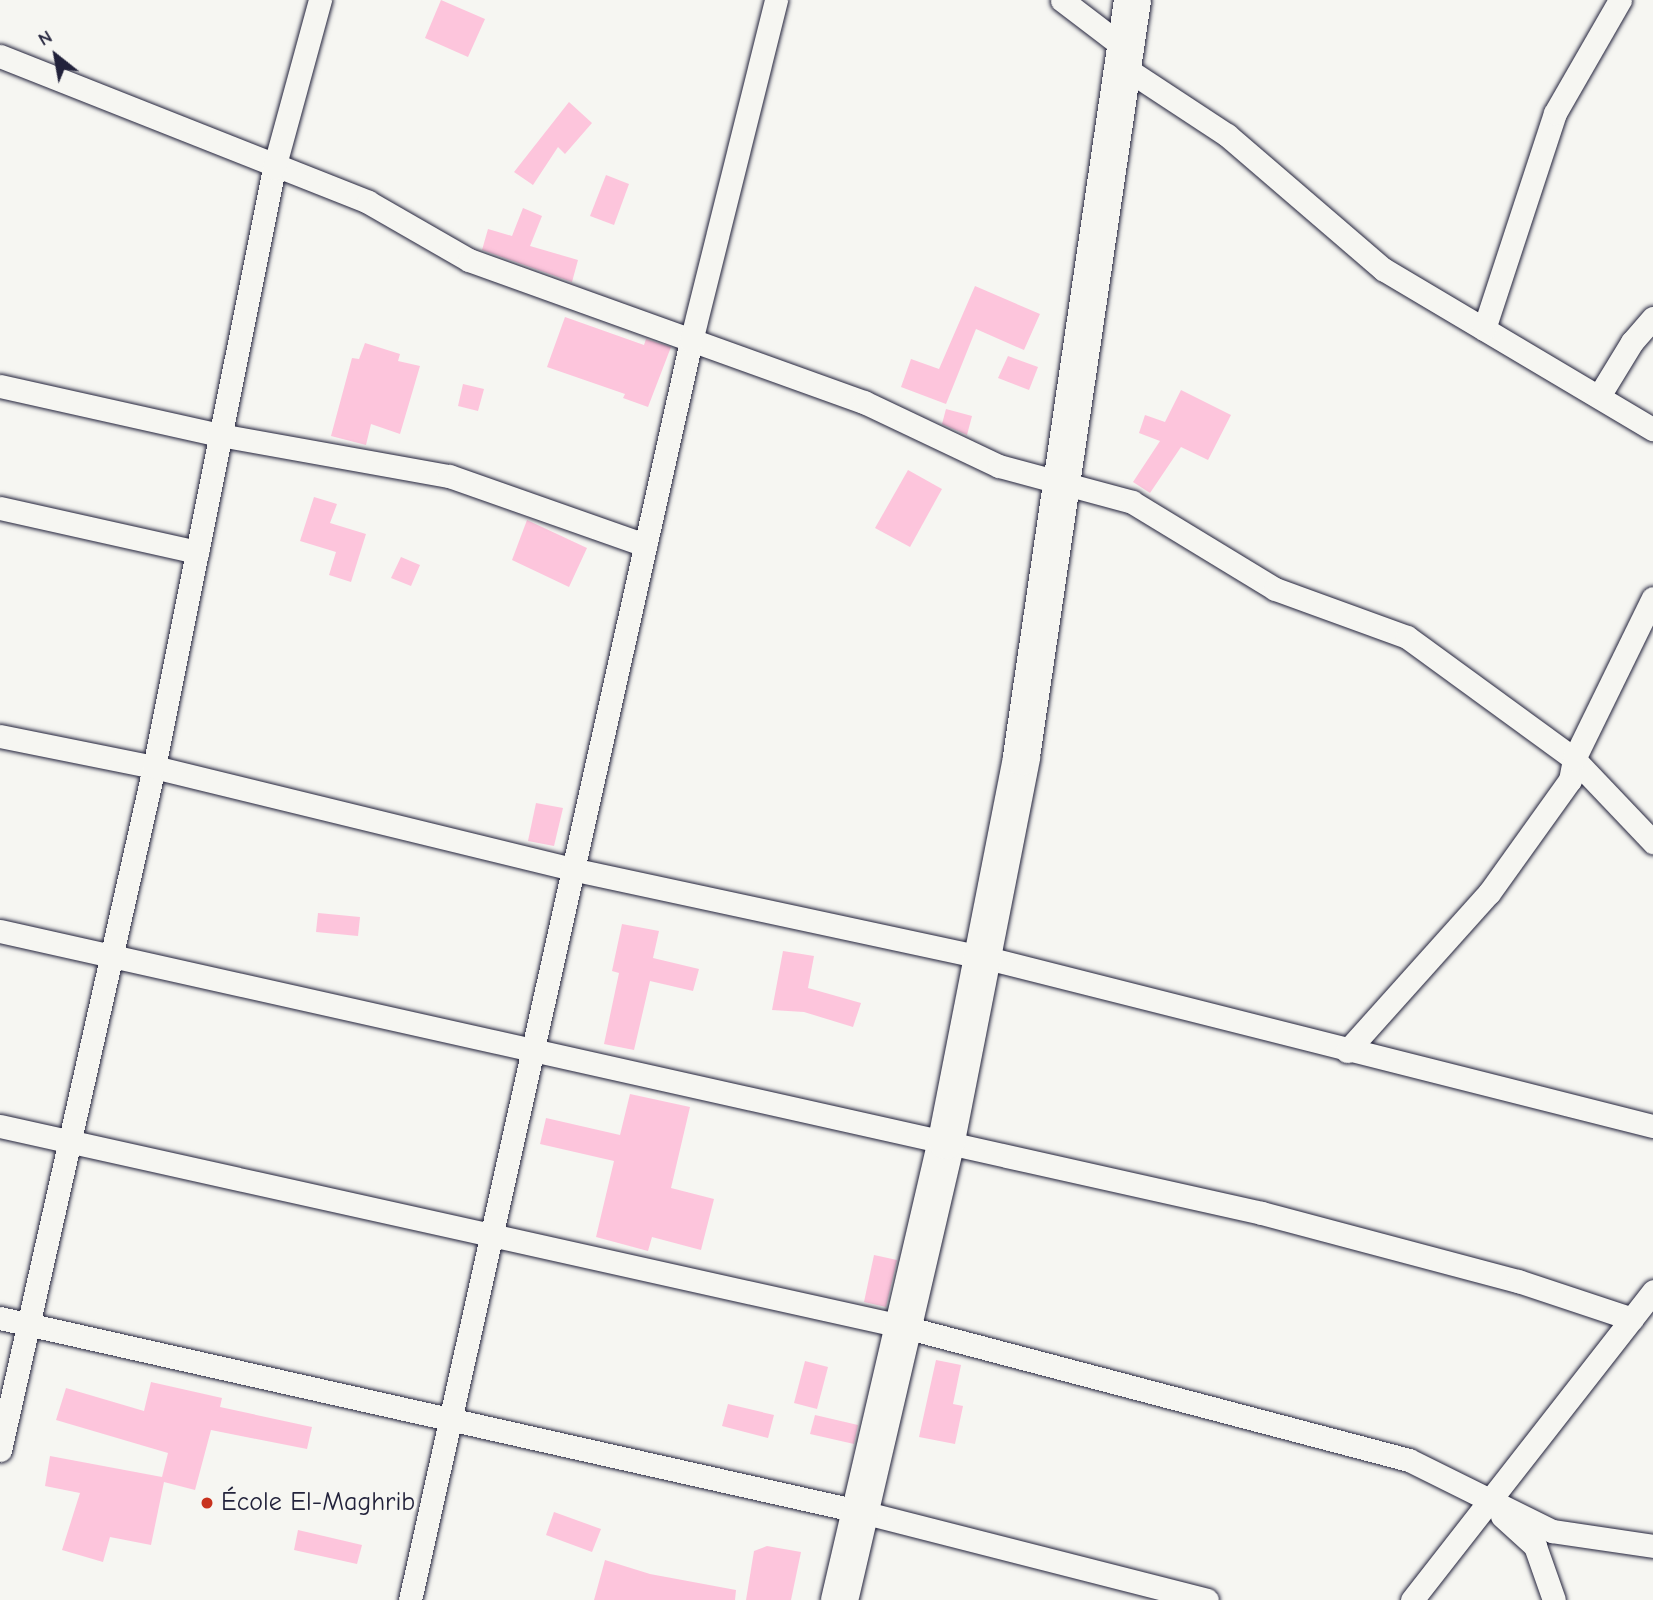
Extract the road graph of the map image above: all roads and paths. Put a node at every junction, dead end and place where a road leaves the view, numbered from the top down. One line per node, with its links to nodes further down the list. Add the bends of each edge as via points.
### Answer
1 (320, 0): 8 (street)
2 (776, 0): 11 (street)
3 (1062, 0): 7 (street)
4 (1132, 0): 7 (main road)
5 (1620, 0): 10 (street, via 1555,113)
6 (0, 56): 8 (street)
7 (1126, 58): 10 (street, via 1227,135 1383,269); 16 (main road)
8 (274, 168): 11 (street, via 368,202 469,260); 15 (street)
9 (1653, 318): 13 (street, via 1632,342)
10 (1485, 328): 13 (street)
11 (691, 341): 16 (street, via 864,402 999,467); 18 (street)
12 (0, 386): 15 (street)
13 (1599, 396): 14 (street)
14 (1653, 429)
15 (220, 435): 18 (street, via 449,476); 19 (street)
16 (1060, 486): 22 (street, via 1132,502 1275,589 1407,637); 28 (main road, via 1021,756)
17 (0, 508): 19 (street)
18 (645, 545): 25 (street)
19 (197, 552): 23 (street)
20 (1653, 598): 22 (street)
21 (0, 736): 23 (street)
22 (1574, 759): 24 (street); 30 (street, via 1570,780 1489,893)
23 (154, 766): 25 (street); 27 (street)
24 (1653, 842)
25 (571, 869): 28 (street); 29 (street)
26 (0, 931): 27 (street)
27 (110, 956): 29 (street); 34 (street)
28 (984, 957): 30 (street); 33 (main road)
29 (532, 1051): 33 (street); 35 (street)
30 (1347, 1051): 32 (street)
31 (0, 1126): 34 (street)
32 (1653, 1126)
33 (946, 1140): 38 (street, via 1289,1220 1518,1281); 40 (main road)
34 (69, 1142): 35 (street); 39 (street)
35 (493, 1236): 40 (street); 41 (street)
36 (1653, 1291): 38 (street)
37 (0, 1318): 39 (street)
38 (1632, 1319): 43 (street)
39 (30, 1326): 41 (street); 42 (street)
40 (901, 1326): 43 (street, via 1409,1460); 44 (main road)
41 (452, 1419): 44 (street); 46 (street)
42 (0, 1450)
43 (1488, 1503): 45 (street, via 1552,1531); 49 (street); 50 (street, via 1535,1546)
44 (858, 1511): 47 (main road); 48 (street)
45 (1653, 1546)
46 (410, 1600)
47 (839, 1600)
48 (1207, 1600)
49 (1412, 1600)
50 (1554, 1600)

